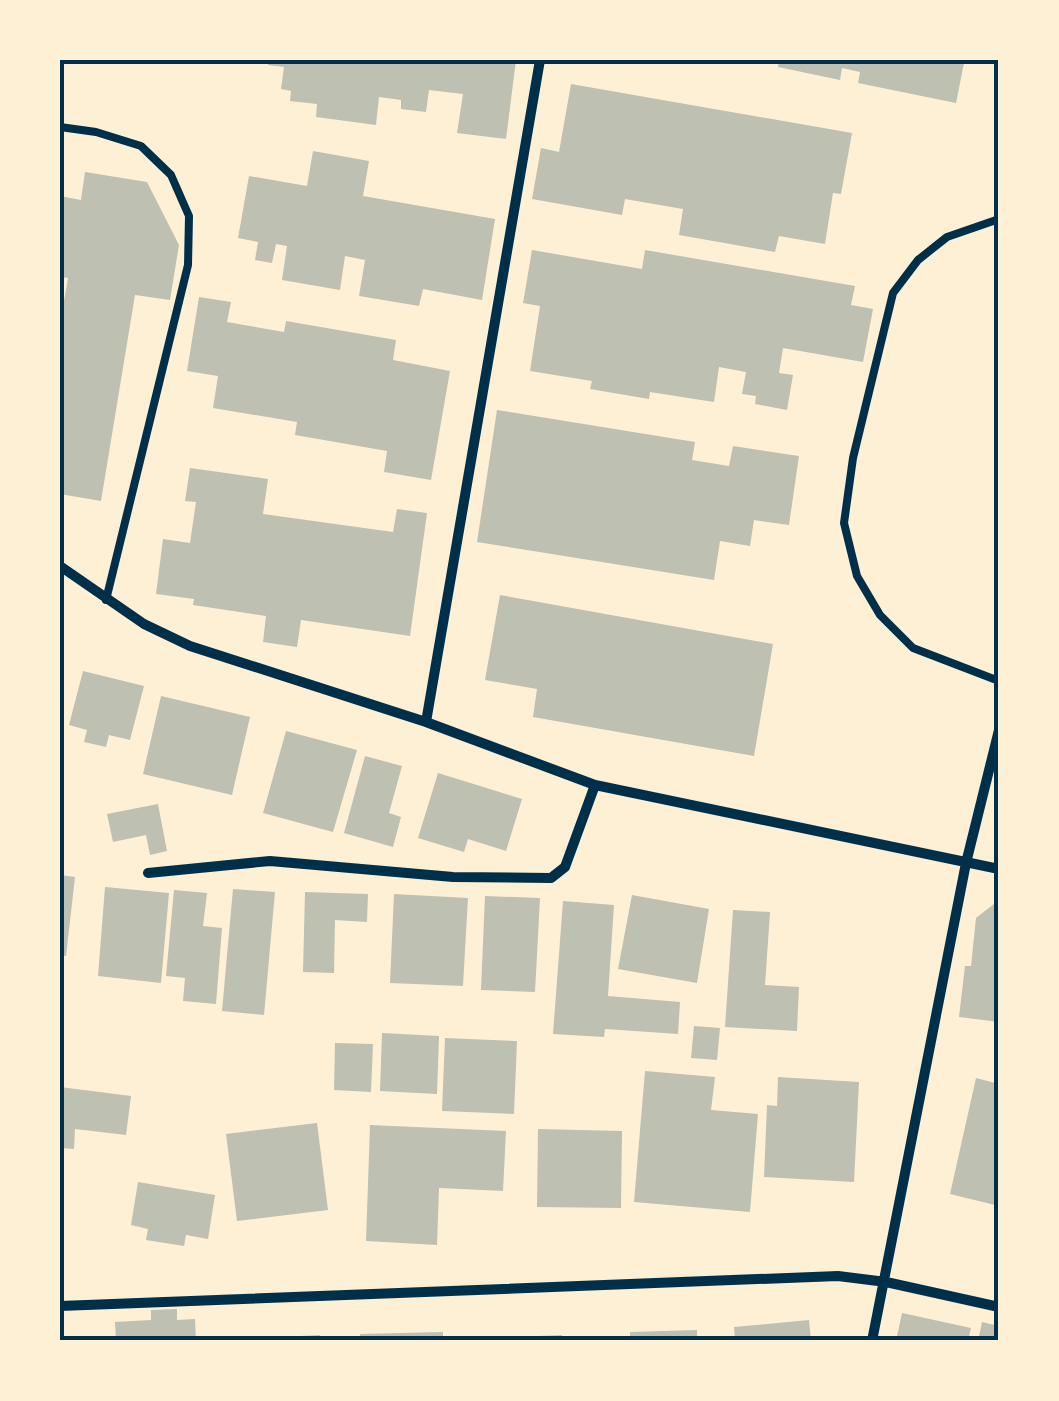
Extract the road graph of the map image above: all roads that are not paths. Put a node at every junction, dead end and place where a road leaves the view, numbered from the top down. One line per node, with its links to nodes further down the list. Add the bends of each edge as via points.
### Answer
1 (540, 60): 7 (street)
2 (60, 127): 5 (lane, via 141,146 172,175 188,216 188,265)
3 (999, 219): 6 (lane, via 947,237 918,260 894,293 853,458 844,523 857,576 880,615 913,648)
4 (60, 566): 5 (street)
5 (106, 600): 7 (street, via 190,646)
6 (999, 681)
7 (426, 722): 9 (street)
8 (999, 730): 10 (street)
9 (595, 785): 10 (street); 12 (street, via 565,867 551,878 453,877 270,860)
10 (966, 863): 11 (street); 13 (street)
11 (999, 869)
12 (148, 873)
13 (886, 1282): 14 (street, via 838,1276); 15 (street); 16 (street)
14 (60, 1306)
15 (999, 1307)
16 (872, 1341)

